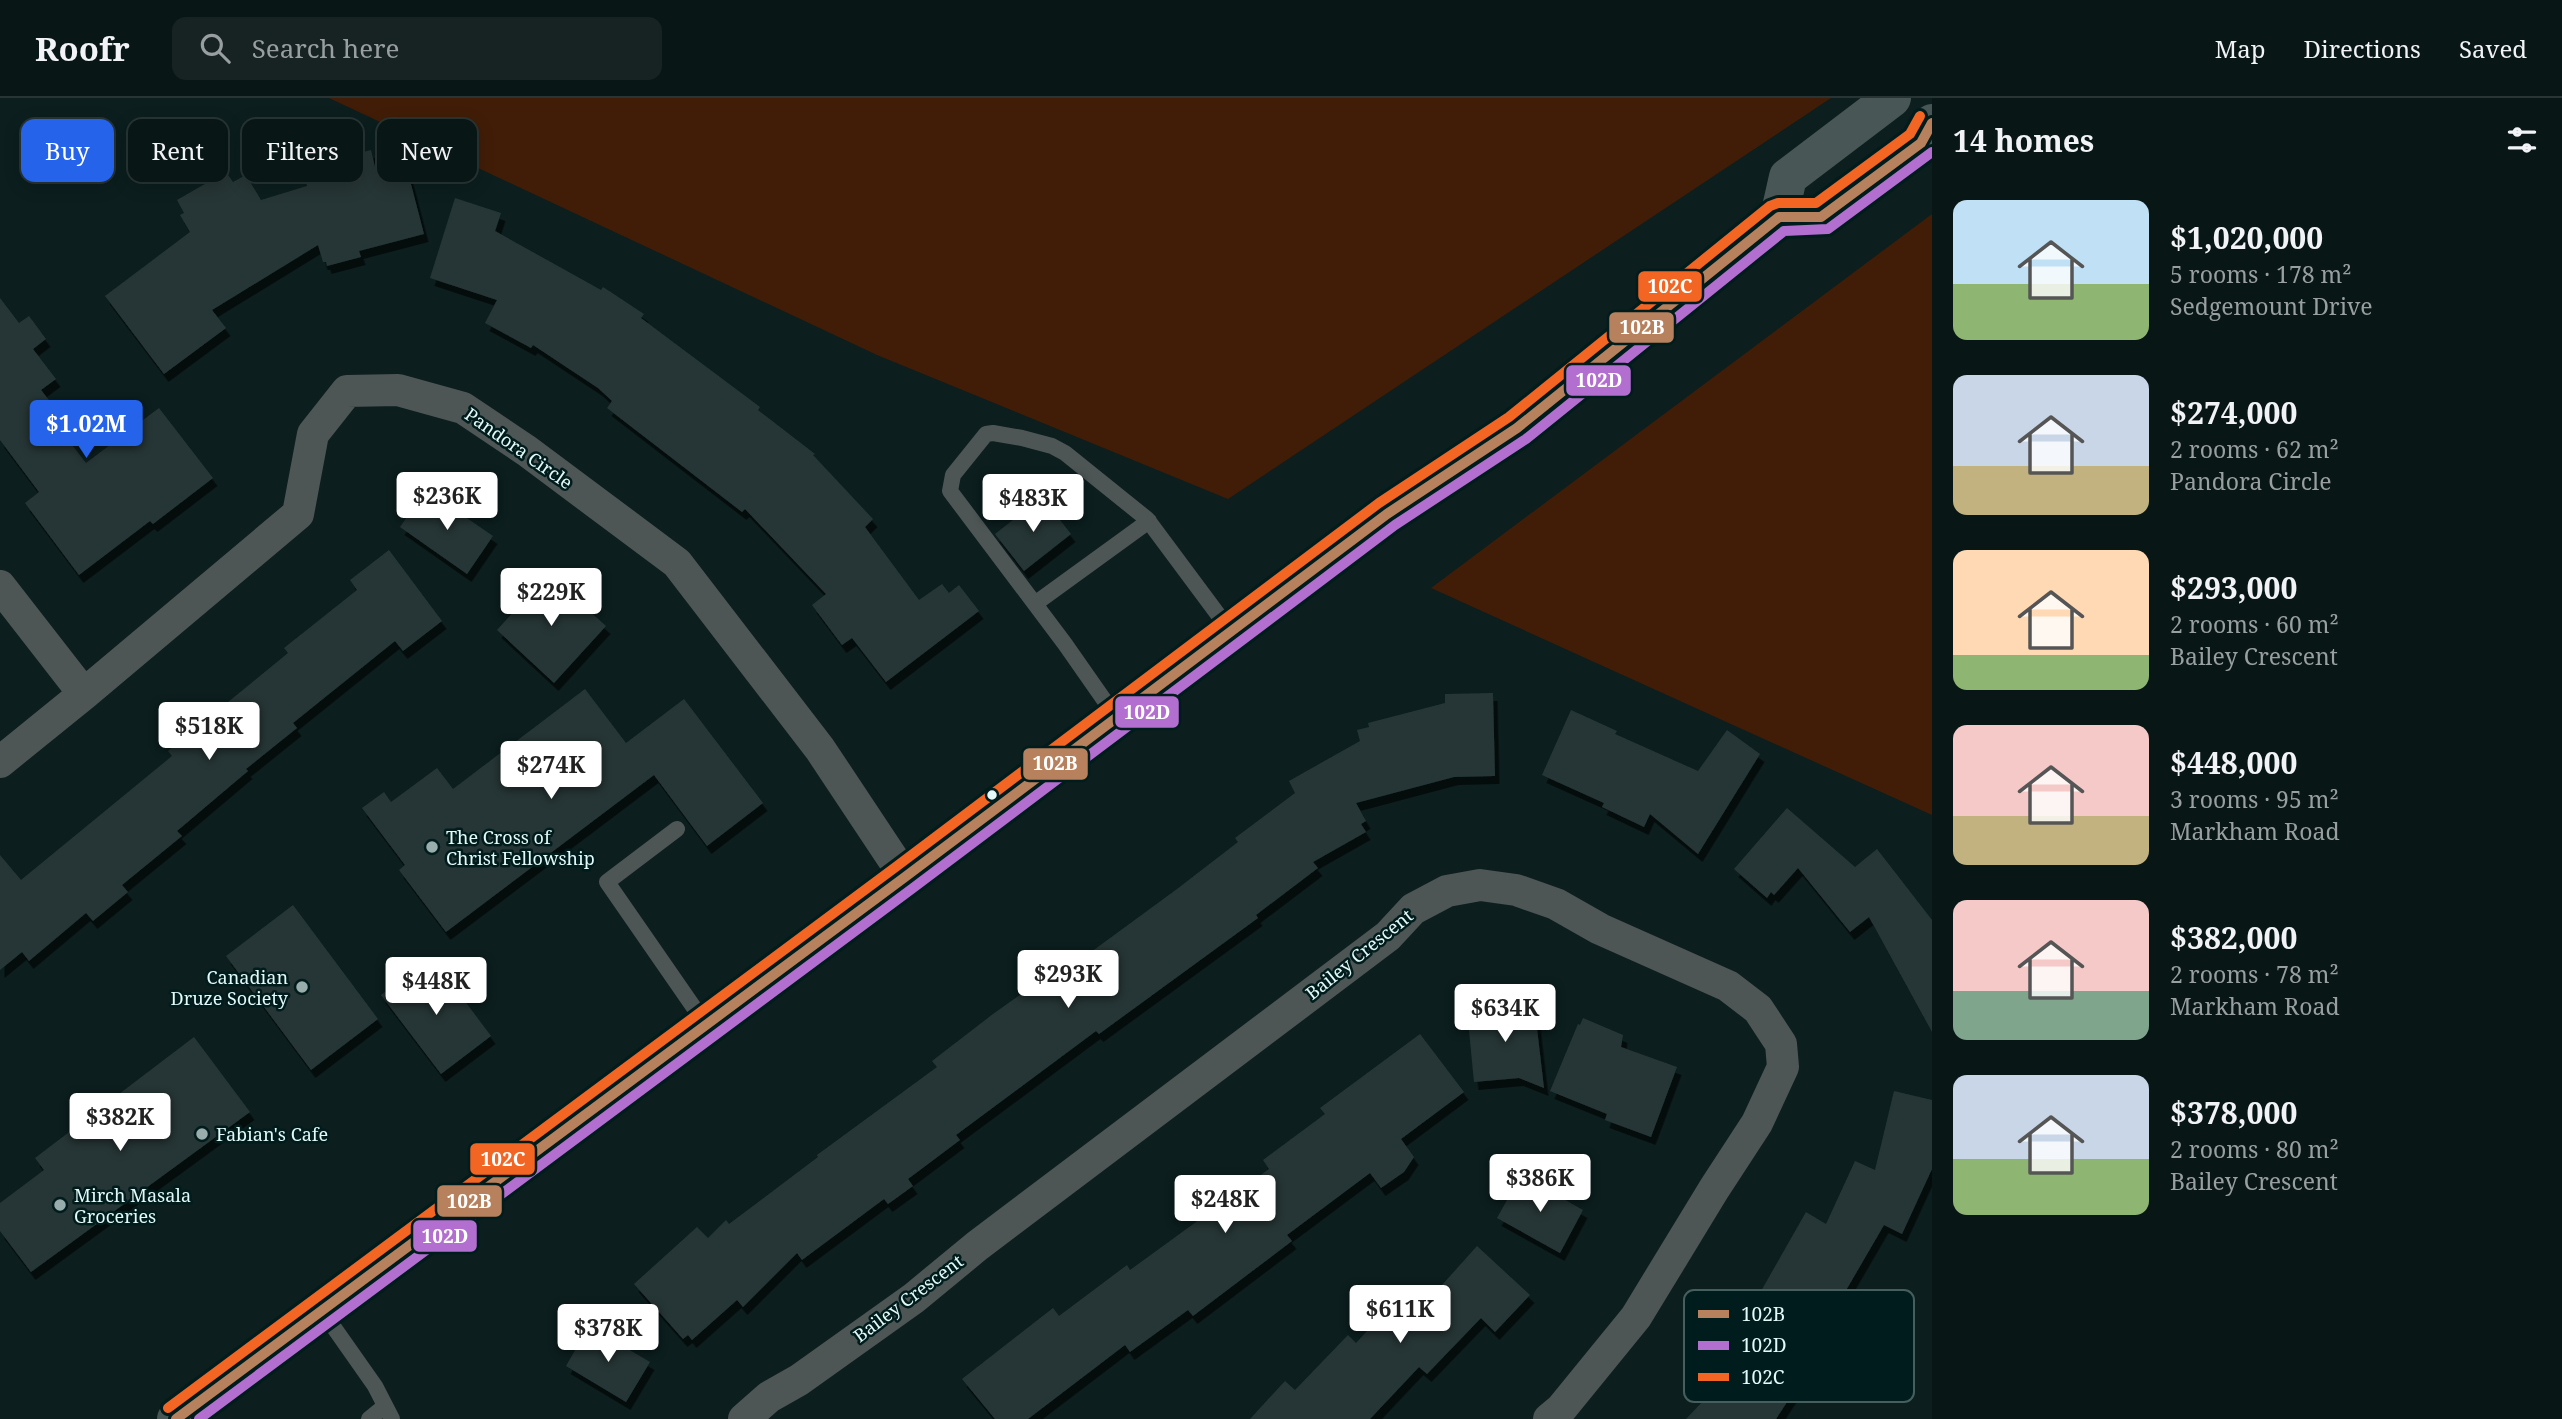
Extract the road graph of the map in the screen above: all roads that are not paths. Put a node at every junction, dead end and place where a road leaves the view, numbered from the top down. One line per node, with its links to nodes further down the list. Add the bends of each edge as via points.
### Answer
1 (1892, 98): 3 (main road, via 1788,177)
2 (1932, 123): 3 (main road, via 1921,143 1821,217)
3 (1779, 217): 7 (main road, via 1517,428 1387,514)
4 (1149, 521): 6 (lane); 6 (lane, via 1052,446 993,433 982,437 953,475 950,491); 7 (lane)
5 (0, 586): 8 (street)
6 (1036, 603): 9 (lane)
7 (1231, 632): 9 (main road)
8 (84, 694): 10 (street, Pandora Circle); 12 (street, Pandora Circle, via 298,514 313,435 347,391 398,390 463,408 677,564 820,749)
9 (1116, 717): 12 (main road)
10 (0, 762)
11 (677, 829): 13 (lane, via 607,882)
12 (905, 877): 13 (main road)
13 (706, 1025): 14 (main road)
14 (323, 1312): 15 (lane); 16 (main road)
15 (389, 1413): 17 (lane)
16 (176, 1419)
17 (369, 1419)
18 (744, 1419): 19 (street, Bailey Crescent, via 769,1396 799,1380 914,1298 1388,936 1413,909 1447,891 1480,885 1516,890 1556,904 1600,929 1728,986 1758,1009 1781,1044 1783,1067 1757,1123 1636,1317)
19 (1549, 1419)

